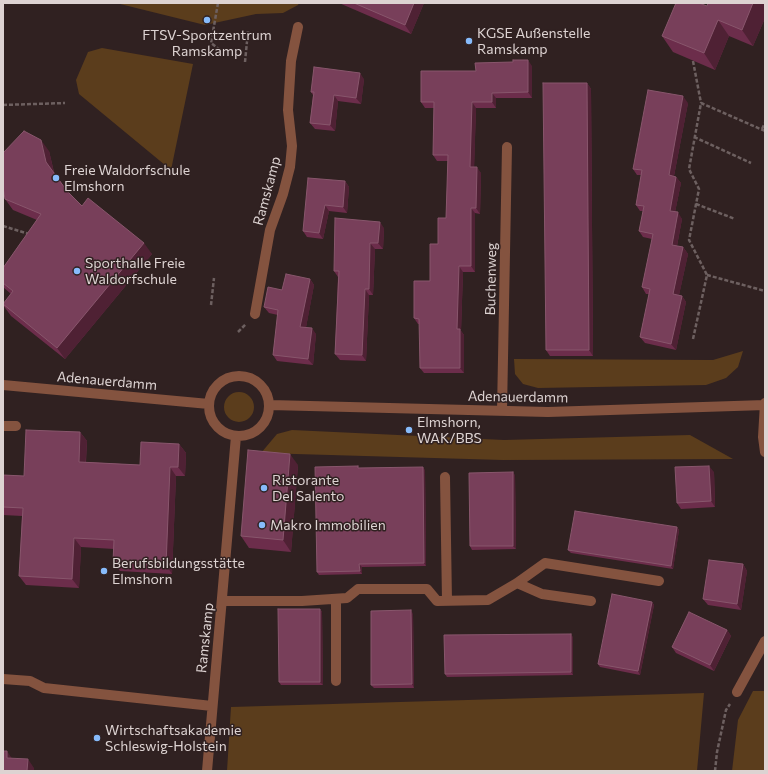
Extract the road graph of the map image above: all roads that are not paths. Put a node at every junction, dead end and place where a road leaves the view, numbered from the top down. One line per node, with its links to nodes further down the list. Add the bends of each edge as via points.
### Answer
1 (298, 27): 3 (street, Ramskamp, via 291,61 288,110 292,146 290,166 270,230)
2 (507, 147): 8 (street, Buchenweg)
3 (255, 314)
4 (3, 385): 5 (street, Adenauerdamm)
5 (209, 404): 7 (street, via 216,386 228,378 242,376 262,385 268,394); 11 (street, via 210,413 219,429)
6 (765, 404): 8 (street, Adenauerdamm, via 548,412); 12 (street)
7 (270, 405): 8 (street, Adenauerdamm); 11 (street, via 269,416 264,425 246,436)
8 (502, 411)
9 (3, 426): 10 (street)
10 (16, 426)
11 (236, 436): 17 (street, Ramskamp)
12 (765, 452)
13 (445, 477): 18 (street)
14 (659, 581): 15 (street, via 545,563)
15 (517, 583): 18 (street, via 488,600); 19 (street, via 542,594)
16 (336, 599): 17 (street); 18 (street, via 347,598 358,589 427,590 437,601); 22 (street)
17 (223, 601): 24 (street, Ramskamp)
18 (447, 601)
19 (591, 602)
20 (765, 641): 23 (street)
21 (3, 679): 24 (street, via 30,681 44,688)
22 (336, 681)
23 (737, 692)
24 (212, 706): 25 (street, Ramskamp)
25 (208, 771)

